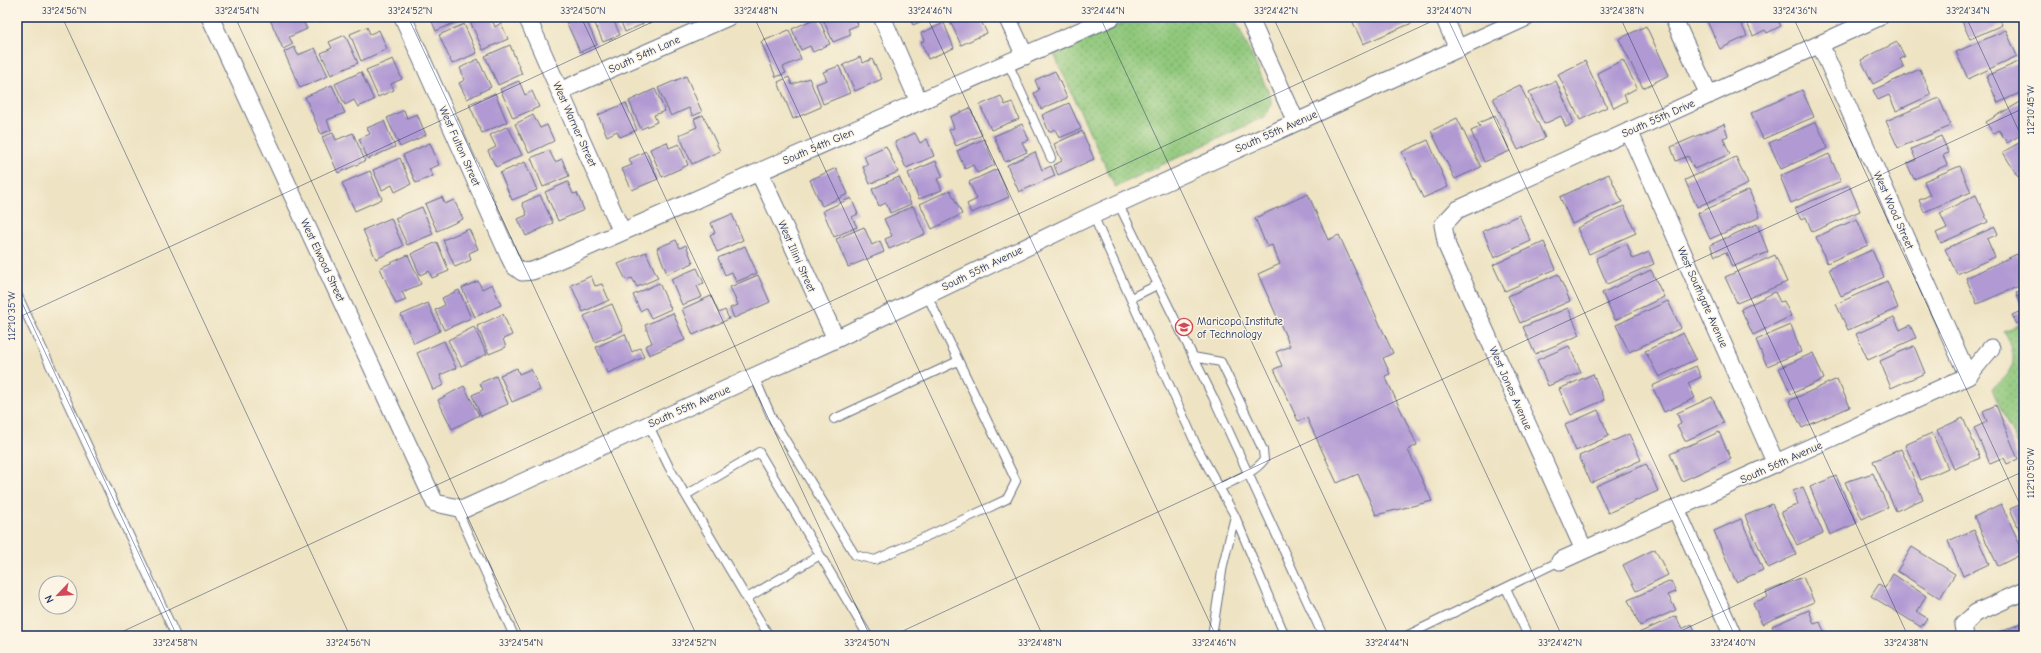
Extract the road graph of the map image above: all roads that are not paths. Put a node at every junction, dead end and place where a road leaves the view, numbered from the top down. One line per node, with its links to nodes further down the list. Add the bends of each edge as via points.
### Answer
1 (210, 17): 46 (street, West Elwood Street)
2 (403, 17): 29 (street, West Fulton Street, via 509,256 514,266)
3 (527, 17): 18 (street, West Warner Street)
4 (728, 17): 13 (street, South 54th Lane)
5 (882, 17): 20 (street)
6 (1007, 17): 16 (street)
7 (1112, 17): 16 (street, South 54th Glen)
8 (1249, 17): 21 (street)
9 (1444, 17): 15 (street)
10 (1527, 17): 15 (street, South 55th Avenue)
11 (1673, 17): 19 (street)
12 (1879, 17): 14 (street, South 55th Drive)
13 (708, 21): 18 (street, South 54th Lane)
14 (1820, 44): 19 (street, South 55th Drive); 39 (street, West Wood Street)
15 (1458, 49): 21 (street, South 55th Avenue)
16 (1024, 56): 17 (street, South 54th Glen)
17 (1008, 63): 20 (street, South 54th Glen); 23 (lane)
18 (560, 91): 28 (street, West Warner Street)
19 (1709, 95): 22 (street, South 55th Drive)
20 (919, 102): 24 (street, South 54th Glen)
21 (1296, 122): 25 (street, South 55th Avenue)
22 (1629, 131): 27 (street, South 55th Drive, via 1456,210); 42 (street, West Southgate Avenue)
23 (1051, 158)
24 (759, 172): 28 (street, South 54th Glen); 34 (street, West Illini Street)
25 (1118, 203): 26 (street, South 55th Avenue); 30 (lane)
26 (1093, 215): 32 (street, South 55th Avenue); 33 (lane)
27 (1443, 225): 50 (street, West Jones Avenue, via 1447,246)
28 (622, 232): 29 (street, South 54th Glen, via 532,271)
29 (522, 272)
30 (1157, 285): 33 (lane); 36 (lane)
31 (17, 294): 57 (lane)
32 (927, 295): 34 (street, South 55th Avenue); 37 (lane)
33 (1131, 298): 44 (lane, via 1198,449)
34 (836, 339): 38 (street, South 55th Avenue)
35 (1991, 348): 39 (street, South 56th Avenue)
36 (1193, 357): 43 (lane); 43 (lane, via 1221,362 1263,450 1264,460)
37 (958, 361): 38 (lane, via 1016,481 1007,499 875,560 855,555 772,418); 40 (lane)
38 (754, 376): 41 (street, South 55th Avenue)
39 (1968, 376): 42 (street, South 56th Avenue)
40 (834, 419)
41 (648, 424): 45 (lane); 47 (street, South 55th Avenue, via 464,508)
42 (1776, 464): 48 (street, South 56th Avenue)
43 (1247, 474): 44 (lane); 63 (lane)
44 (1219, 488): 49 (lane)
45 (686, 495): 51 (lane, via 759,452); 55 (lane)
46 (435, 503): 47 (street, South 55th Avenue)
47 (455, 507): 58 (lane)
48 (1676, 509): 50 (street, South 56th Avenue); 67 (street)
49 (1235, 516): 61 (lane, via 1223,565); 62 (lane)
50 (1584, 550): 52 (street, South 56th Avenue)
51 (820, 555): 55 (lane); 60 (lane)
52 (1560, 561): 53 (lane)
53 (1506, 588): 65 (lane); 66 (lane)
54 (2024, 591): 56 (street, via 1976,613)
55 (747, 598): 59 (lane)
56 (1964, 630)
57 (176, 636)
58 (514, 636)
59 (769, 636)
60 (868, 636)
61 (1212, 636)
62 (1285, 636)
63 (1322, 636): 64 (lane)
64 (1327, 636)
65 (1406, 636)
66 (1528, 636)
67 (1733, 636)

